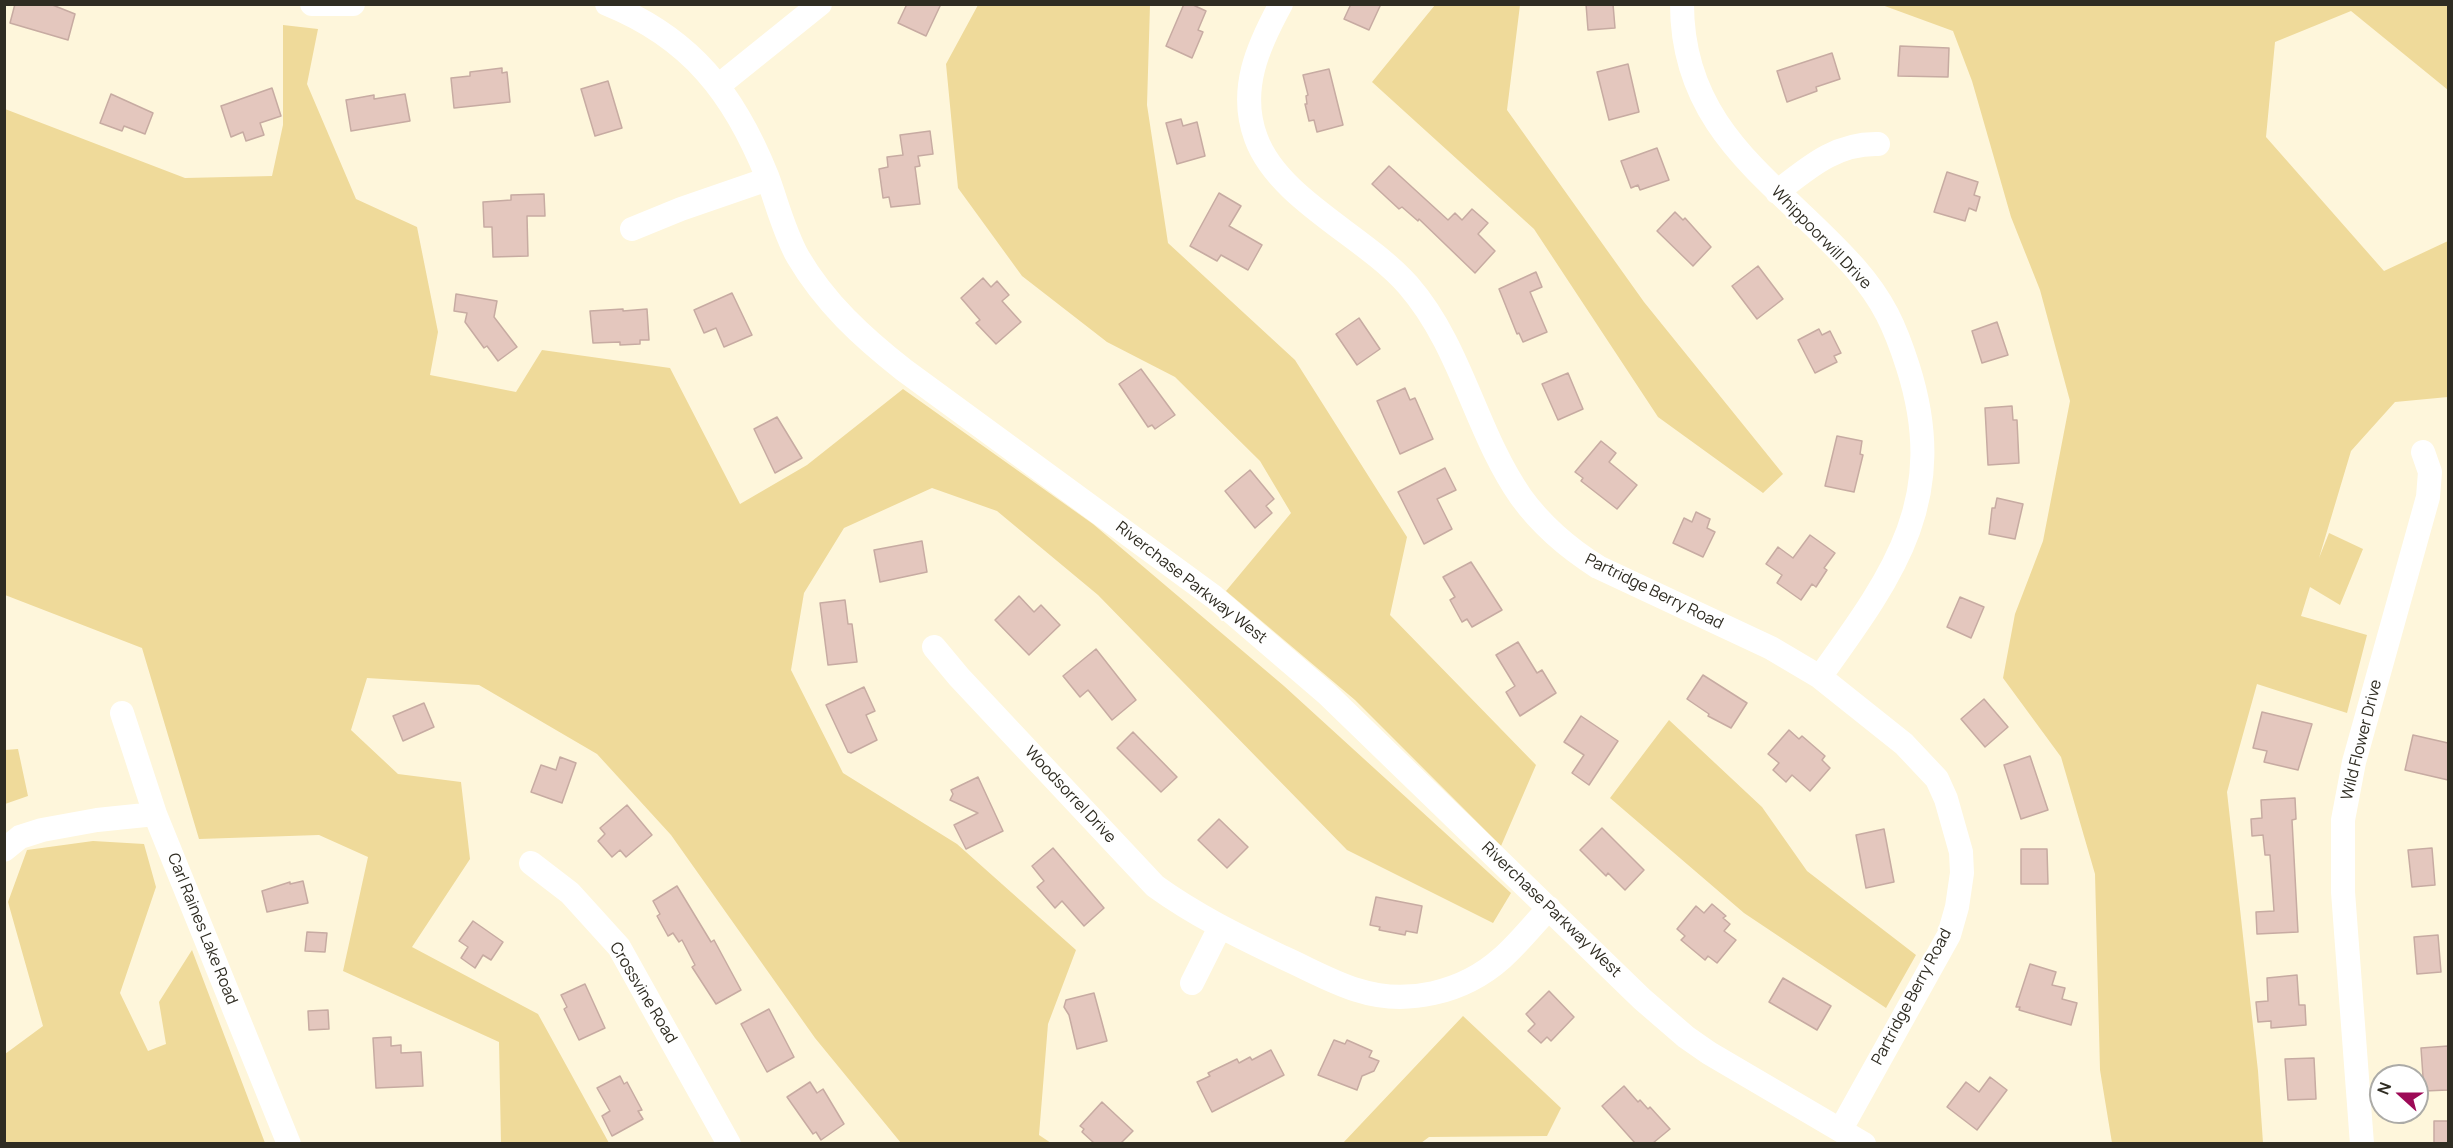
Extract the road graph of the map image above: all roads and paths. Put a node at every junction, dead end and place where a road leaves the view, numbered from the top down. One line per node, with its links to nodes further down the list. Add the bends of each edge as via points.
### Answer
1 (312, 4): 2 (street)
2 (353, 4)
3 (607, 4): 7 (street, Riverchase Parkway West, via 660,31 701,65)
4 (820, 4): 7 (street)
5 (1281, 4): 14 (street, Partridge Berry Road, via 1251,69 1249,113 1266,159 1286,183 1380,256 1431,315 1503,467 1533,512 1555,536 1598,567 1771,648)
6 (1682, 4): 10 (street, Whippoorwill Drive, via 1688,59 1715,121)
7 (718, 86): 9 (street, Riverchase Parkway West, via 742,121)
8 (1878, 144): 10 (street, via 1841,149 1820,159)
9 (768, 178): 11 (street); 19 (street, Riverchase Parkway West, via 797,254 857,332 1214,597 1327,694)
10 (1777, 192): 14 (street, Whippoorwill Drive, via 1855,268 1876,295 1895,326 1921,413 1922,466 1917,506 1906,539 1879,593)
11 (632, 229)
12 (2423, 452): 26 (street, Wild Flower Drive, via 2430,472 2428,497 2354,762 2343,820 2343,892)
13 (934, 647): 20 (street, Woodsorrel Drive, via 1155,886)
14 (1820, 677): 22 (street, Partridge Berry Road, via 1904,744 1937,779 1961,852 1962,873 1949,934)
15 (122, 713): 16 (street, Carl Raines Lake Road)
16 (155, 814): 17 (street, via 42,830 20,837); 23 (street, Carl Raines Lake Road)
17 (4, 850)
18 (531, 863): 24 (street, Crossvine Road, via 570,893 619,947)
19 (1549, 908): 20 (street, Woodsorrel Drive, via 1489,968 1464,983 1408,998 1358,991); 22 (street, Riverchase Parkway West, via 1686,1037)
20 (1220, 927): 21 (street)
21 (1192, 983)
22 (1840, 1129): 25 (street, Riverchase Parkway West)
23 (289, 1143)
24 (729, 1143)
25 (1864, 1143)
26 (2362, 1143)

